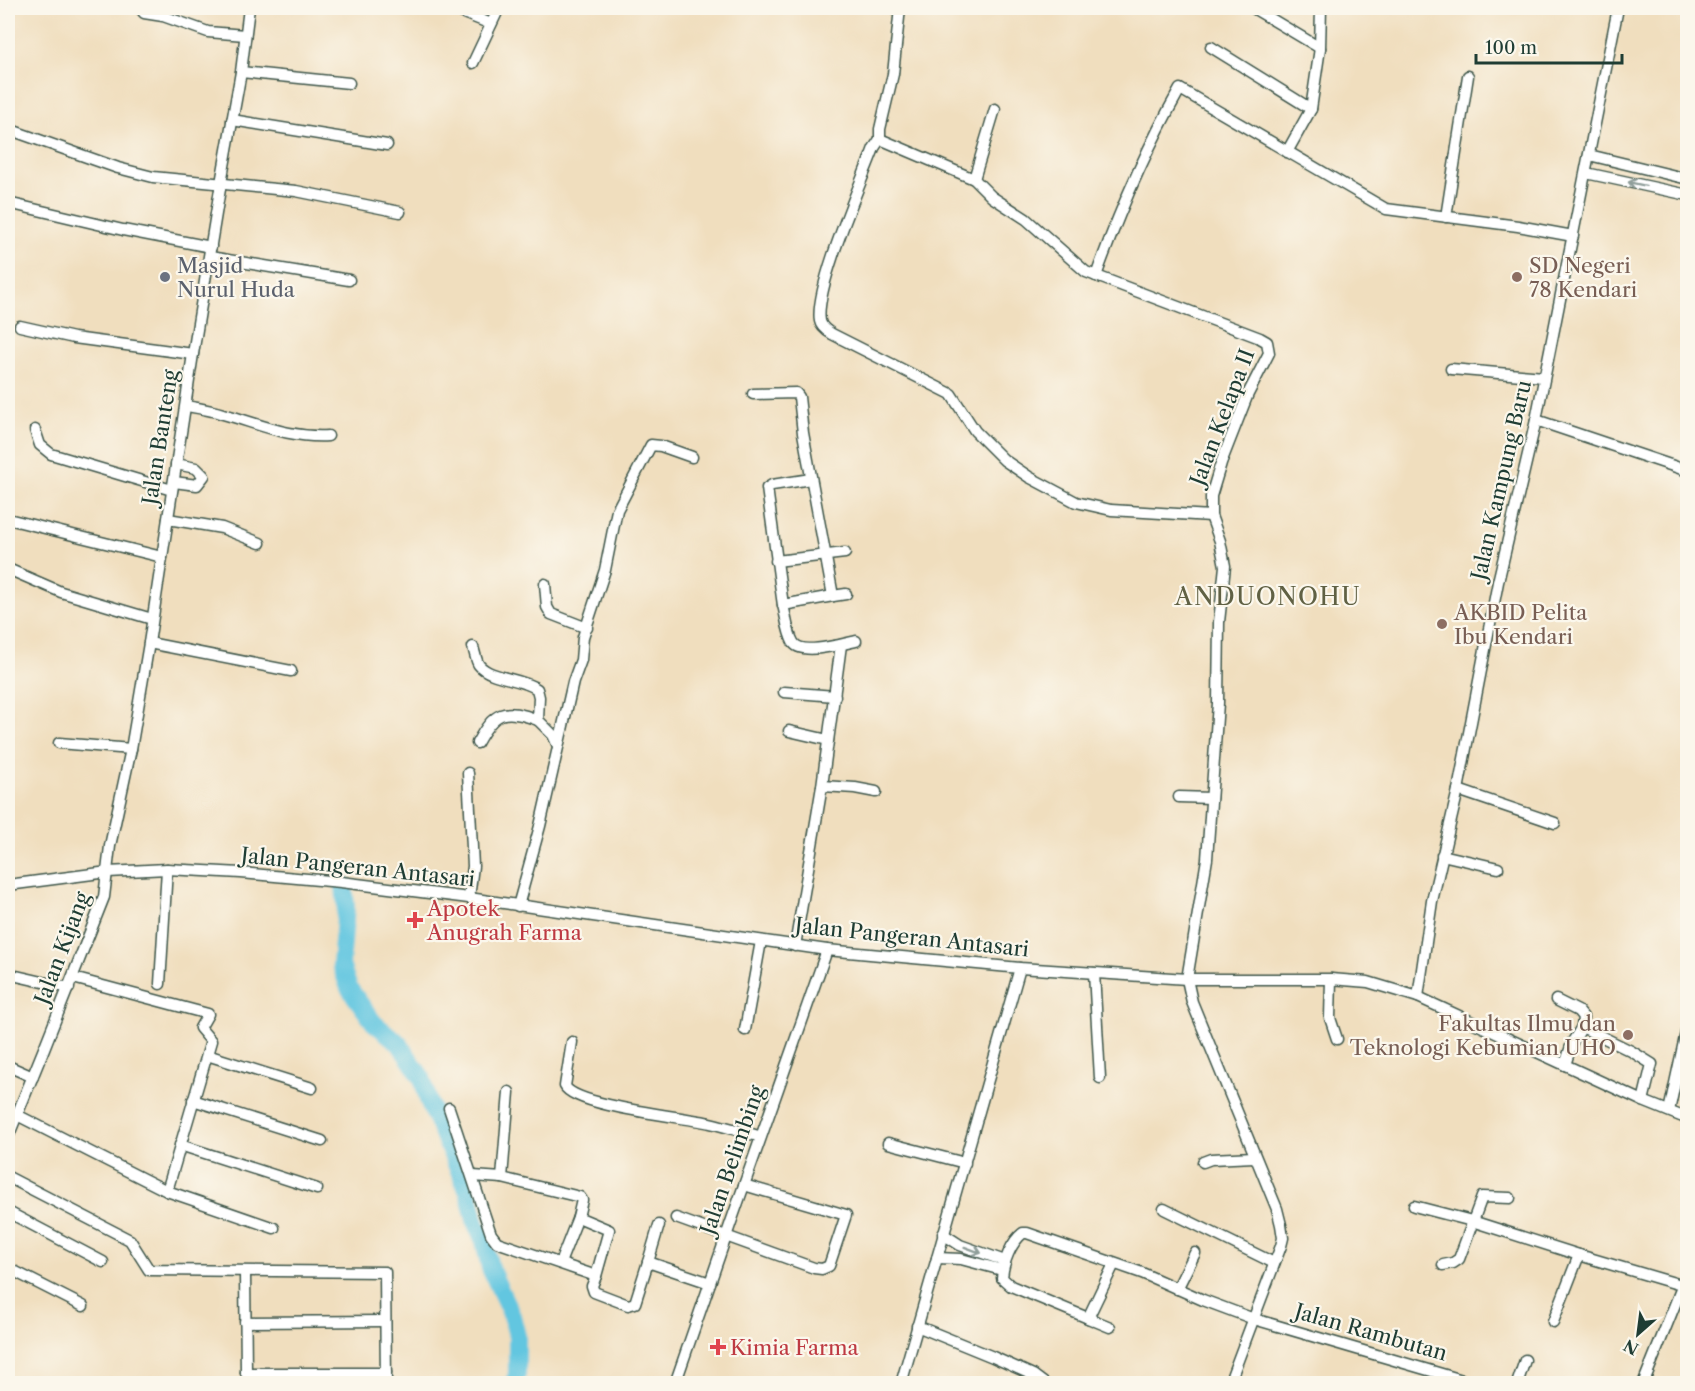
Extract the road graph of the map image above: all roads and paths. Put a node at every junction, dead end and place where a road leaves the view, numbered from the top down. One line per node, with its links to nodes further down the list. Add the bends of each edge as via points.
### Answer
1 (140, 8): 10 (street, via 144,13 208,32)
2 (249, 8): 10 (street, Jalan Banteng)
3 (451, 8): 9 (street)
4 (500, 8): 9 (street)
5 (900, 8): 21 (street, via 893,74)
6 (1253, 8): 12 (street)
7 (1322, 8): 12 (street)
8 (1618, 8): 24 (street, Jalan Kampung Baru)
9 (492, 24): 13 (street)
10 (245, 35): 14 (street, Jalan Banteng)
11 (1211, 46): 18 (street)
12 (1320, 48): 18 (street)
13 (473, 63)
14 (241, 72): 16 (street); 19 (street, Jalan Banteng)
15 (1468, 76): 32 (street)
16 (350, 83)
17 (995, 109): 26 (street)
18 (1311, 109): 23 (street)
19 (232, 120): 22 (street); 28 (street, Jalan Banteng)
20 (8, 129): 28 (street, via 153,177)
21 (880, 139): 26 (street, Jalan Kelapa II); 51 (street, via 830,270 821,302 823,327 951,394 975,431 1004,460 1076,502 1111,510)
22 (387, 144)
23 (1287, 152): 32 (street, via 1386,209); 35 (street, via 1180,89 1141,161)
24 (1589, 155): 25 (street, Jalan Kampung Baru); 27 (street)
25 (1586, 173): 29 (street, one-way to 25); 33 (street, Jalan Kampung Baru)
26 (974, 179): 35 (street, Jalan Kelapa II, via 1080,268)
27 (1688, 179)
28 (220, 183): 31 (street, via 296,191); 34 (street, Jalan Banteng)
29 (1688, 195)
30 (8, 203): 34 (street)
31 (400, 212)
32 (1446, 217): 33 (street)
33 (1573, 236): 40 (street, Jalan Kampung Baru)
34 (211, 252): 36 (street); 38 (street, Jalan Banteng)
35 (1096, 276): 51 (street, Jalan Kelapa II, via 1267,342 1268,357 1248,394 1221,463 1211,496)
36 (349, 280)
37 (20, 326): 38 (street, via 74,338)
38 (193, 354): 42 (street, Jalan Banteng)
39 (1451, 369): 40 (street)
40 (1544, 377): 43 (street, Jalan Kampung Baru)
41 (753, 394): 49 (street, via 798,393)
42 (186, 406): 45 (street, via 277,432); 47 (street, Jalan Banteng)
43 (1536, 420): 48 (street); 82 (street, Jalan Kampung Baru, via 1498,582)
44 (36, 430): 50 (street, via 40,445 51,454)
45 (328, 436)
46 (692, 457): 65 (street, via 661,446 649,447 617,510 605,570)
47 (176, 464): 50 (street, Jalan Banteng); 50 (street, via 196,468 204,476 197,485)
48 (1688, 471)
49 (811, 479): 56 (street); 58 (street, via 767,488)
50 (173, 486): 53 (street, Jalan Banteng)
51 (1210, 516): 85 (street, Jalan Kelapa II, via 1225,566)
52 (8, 519): 57 (street)
53 (168, 519): 54 (street, via 222,528); 57 (street, Jalan Banteng)
54 (260, 543)
55 (845, 553): 56 (street)
56 (824, 556): 58 (street); 62 (street)
57 (162, 557): 64 (street, Jalan Banteng)
58 (776, 561): 63 (street)
59 (8, 569): 64 (street, via 61,592)
60 (545, 584): 65 (street, via 550,614)
61 (846, 594): 62 (street)
62 (833, 596): 63 (street)
63 (783, 605): 68 (street, via 795,645 807,649)
64 (152, 619): 67 (street, Jalan Banteng)
65 (587, 628): 78 (street)
66 (856, 641): 68 (street)
67 (149, 643): 70 (street); 79 (street, Jalan Banteng)
68 (841, 645): 72 (street)
69 (473, 647): 73 (street, via 483,669 537,689)
70 (291, 671)
71 (784, 692): 72 (street)
72 (835, 696): 75 (street)
73 (538, 720): 77 (street, via 523,714 498,716 488,723); 78 (street)
74 (789, 731): 75 (street)
75 (828, 740): 81 (street)
76 (58, 742): 79 (street)
77 (477, 743)
78 (558, 746): 93 (street)
79 (131, 749): 90 (street, Jalan Banteng)
80 (468, 772): 92 (street, via 473,866)
81 (822, 786): 83 (street); 95 (street)
82 (1458, 790): 86 (street); 87 (street, Jalan Kampung Baru)
83 (876, 792)
84 (1179, 797): 85 (street)
85 (1211, 798): 100 (street, Jalan Kelapa II, via 1207,859)
86 (1555, 823)
87 (1443, 855): 88 (street); 104 (street, Jalan Kampung Baru)
88 (1498, 868)
89 (167, 869): 90 (street, Jalan Pangeran Antasari); 92 (street, Jalan Pangeran Antasari, via 341,882); 103 (street)
90 (108, 872): 91 (street, Jalan Pangeran Antasari); 102 (street, Jalan Kijang, via 104,897)
91 (8, 885)
92 (469, 898): 93 (street, Jalan Pangeran Antasari)
93 (518, 906): 94 (street, Jalan Pangeran Antasari)
94 (761, 941): 95 (street, Jalan Pangeran Antasari); 108 (street)
95 (795, 946): 96 (street, Jalan Pangeran Antasari)
96 (826, 951): 97 (street, Jalan Pangeran Antasari); 124 (street, Jalan Belimbing)
97 (1020, 968): 98 (street, Jalan Pangeran Antasari); 131 (street)
98 (1094, 972): 100 (street, Jalan Pangeran Antasari); 115 (street)
99 (8, 974): 102 (street)
100 (1187, 979): 101 (street, Jalan Pangeran Antasari); 129 (street, via 1192,1002)
101 (1331, 979): 104 (street, Jalan Pangeran Antasari, via 1368,982); 109 (street, via 1330,1018)
102 (71, 983): 111 (street, via 208,1014 200,1028 211,1041); 114 (street, Jalan Kijang)
103 (160, 984)
104 (1418, 997): 112 (street, Jalan Pangeran Antasari)
105 (1556, 1000): 107 (street, via 1580,1013)
106 (1688, 1023): 121 (street)
107 (1582, 1027): 112 (street); 119 (street, via 1653,1064)
108 (745, 1030)
109 (1337, 1039)
110 (572, 1042): 124 (street, via 565,1086 573,1095)
111 (207, 1055): 116 (street); 118 (street)
112 (1565, 1065): 119 (street, Jalan Pangeran Antasari)
113 (8, 1066): 114 (street)
114 (33, 1077): 122 (street, Jalan Kijang)
115 (1100, 1078)
116 (312, 1088)
117 (509, 1092): 134 (street)
118 (194, 1100): 126 (street); 128 (street)
119 (1643, 1101): 121 (street, Jalan Pangeran Antasari)
120 (449, 1108): 132 (street)
121 (1669, 1111): 123 (street, Jalan Pangeran Antasari)
122 (17, 1115): 125 (street, Jalan Kijang); 137 (street)
123 (1688, 1119)
124 (759, 1136): 135 (street, Jalan Belimbing)
125 (8, 1137)
126 (322, 1140)
127 (888, 1143): 131 (street)
128 (180, 1144): 136 (street); 137 (street)
129 (1254, 1157): 130 (street); 155 (street, via 1281,1225 1283,1238)
130 (1203, 1162)
131 (965, 1163): 147 (street)
132 (473, 1176): 134 (street); 154 (street, via 494,1239)
133 (8, 1177): 160 (street, via 130,1240 149,1270)
134 (502, 1178): 142 (street, via 580,1197)
135 (744, 1185): 148 (street, Jalan Belimbing); 148 (street, via 844,1214 846,1218 830,1263 825,1268 814,1268)
136 (317, 1189)
137 (167, 1191): 146 (street)
138 (1510, 1198): 144 (street, via 1482,1197)
139 (1414, 1206): 144 (street)
140 (1164, 1209): 155 (street)
141 (8, 1212): 152 (street)
142 (578, 1217): 154 (street); 162 (street, via 611,1225)
143 (676, 1218): 148 (street)
144 (1472, 1221): 150 (street); 158 (street, via 1459,1258)
145 (659, 1225): 153 (street)
146 (274, 1228)
147 (943, 1234): 151 (street); 157 (street, one-way to 157)
148 (726, 1235): 163 (street, Jalan Belimbing)
149 (1195, 1253): 165 (street)
150 (1579, 1256): 164 (street); 171 (street)
151 (937, 1258): 157 (street); 172 (street)
152 (103, 1262)
153 (648, 1262): 162 (street, via 632,1305 594,1292); 163 (street)
154 (560, 1263): 162 (street)
155 (1274, 1263): 168 (street)
156 (1114, 1264): 157 (street, Jalan Rambutan, via 1023,1233); 165 (street, Jalan Rambutan); 167 (street)
157 (1004, 1265): 167 (street, via 1002,1278 1011,1286)
158 (1443, 1265)
159 (8, 1268): 166 (street)
160 (245, 1272): 169 (street, via 385,1272); 170 (street)
161 (1688, 1272): 164 (street)
162 (596, 1276)
163 (710, 1283): 180 (street, Jalan Belimbing)
164 (1685, 1286): 186 (street)
165 (1177, 1289): 168 (street, Jalan Rambutan)
166 (83, 1306)
167 (1088, 1318): 173 (street)
168 (1254, 1319): 183 (street); 184 (street, Jalan Rambutan)
169 (385, 1321): 170 (street); 176 (street)
170 (245, 1322): 175 (street)
171 (1553, 1322)
172 (917, 1326): 181 (street); 182 (street)
173 (1110, 1327)
174 (1524, 1360): 185 (street)
175 (246, 1373): 176 (street); 179 (street)
176 (386, 1378)
177 (8, 1380): 178 (street)
178 (15, 1383)
179 (309, 1383)
180 (675, 1383)
181 (901, 1383)
182 (1045, 1383)
183 (1229, 1383)
184 (1476, 1383)
185 (1517, 1383)
186 (1643, 1383)

